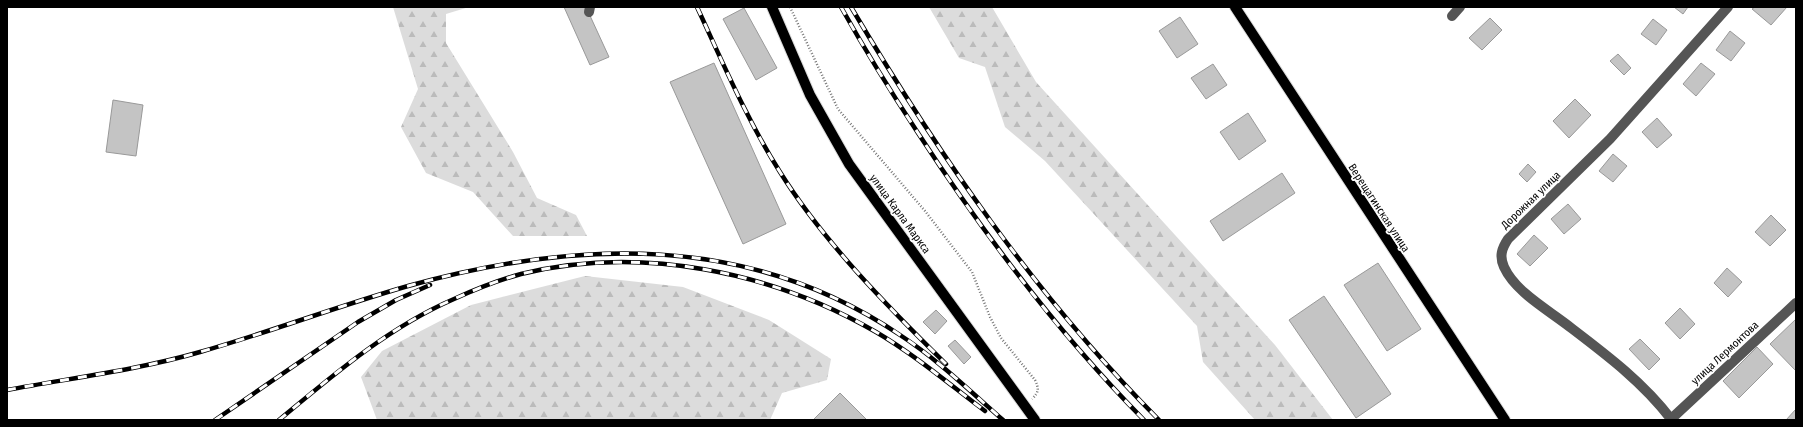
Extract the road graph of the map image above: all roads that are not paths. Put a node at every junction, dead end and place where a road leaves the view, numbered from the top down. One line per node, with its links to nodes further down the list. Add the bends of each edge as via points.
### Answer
1 (772, 7): 7 (main road, улица Карла Маркса, via 810,95 842,153)
2 (1235, 7): 8 (main road, Верещагинская улица)
3 (1460, 7): 5 (street)
4 (1728, 7): 9 (street, Дорожная улица, via 1610,139 1508,239 1502,248 1501,258 1504,267 1521,289 1633,377 1654,396)
5 (1452, 16)
6 (1796, 303): 9 (street, улица Лермонтова)
7 (1035, 420)
8 (1505, 420)
9 (1671, 420)

